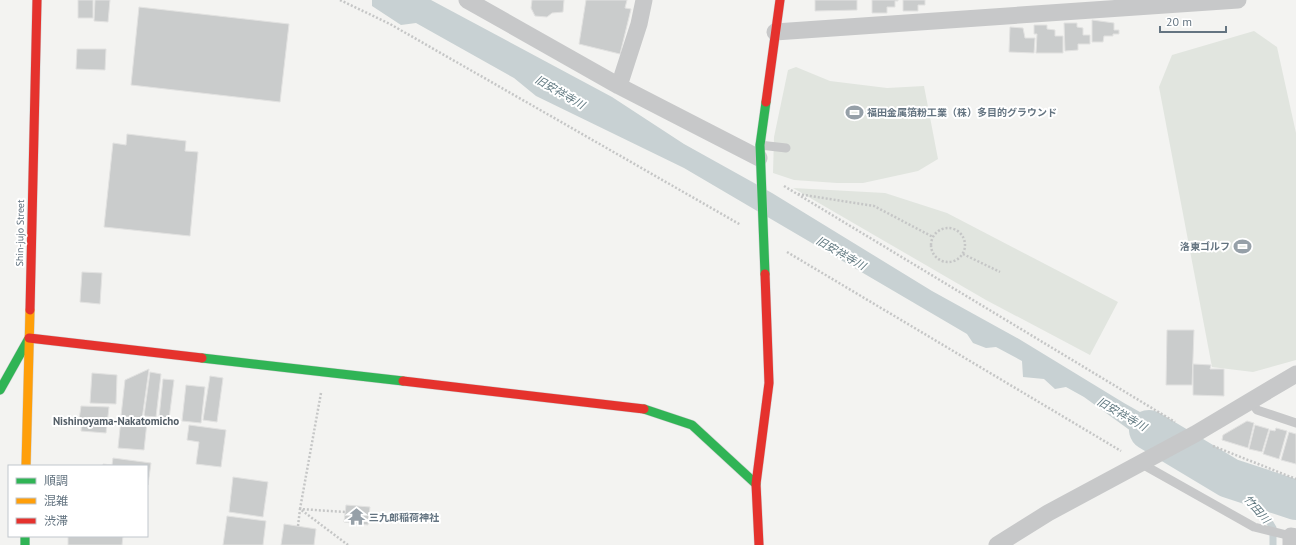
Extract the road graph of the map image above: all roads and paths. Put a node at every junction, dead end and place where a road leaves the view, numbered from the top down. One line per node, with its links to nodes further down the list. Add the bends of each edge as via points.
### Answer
1 (37, 0): 14 (street, Shin-jujo Street)
2 (467, 0): 7 (street)
3 (644, 0): 7 (street)
4 (780, 0): 6 (street)
5 (1238, 0): 6 (street)
6 (775, 32): 9 (street)
7 (619, 86): 9 (street)
8 (786, 148): 9 (lane)
9 (760, 158): 10 (path); 24 (street, via 769,383)
10 (797, 194): 11 (path, via 874,206); 20 (path)
11 (933, 238): 12 (path, via 932,252 939,260 950,263); 12 (path, via 944,228 956,230 964,238)
12 (963, 254): 13 (path)
13 (1000, 272)
14 (29, 338): 16 (street); 22 (street, Shin-jujo Street); 24 (street, via 649,410 692,425)
15 (1296, 374): 18 (street)
16 (0, 390)
17 (320, 400): 25 (path)
18 (1251, 401): 19 (lane, via 1257,410); 20 (street)
19 (1296, 423)
20 (1196, 434): 21 (street); 23 (path, via 1214,446)
21 (1142, 464): 28 (lane, via 1254,527); 31 (street, via 1048,513)
22 (26, 465)
23 (1296, 479)
24 (756, 484): 30 (street)
25 (300, 510): 26 (path); 27 (path); 29 (path)
26 (345, 512)
27 (298, 526)
28 (1290, 538)
29 (348, 545)
30 (759, 545)
31 (997, 545)

